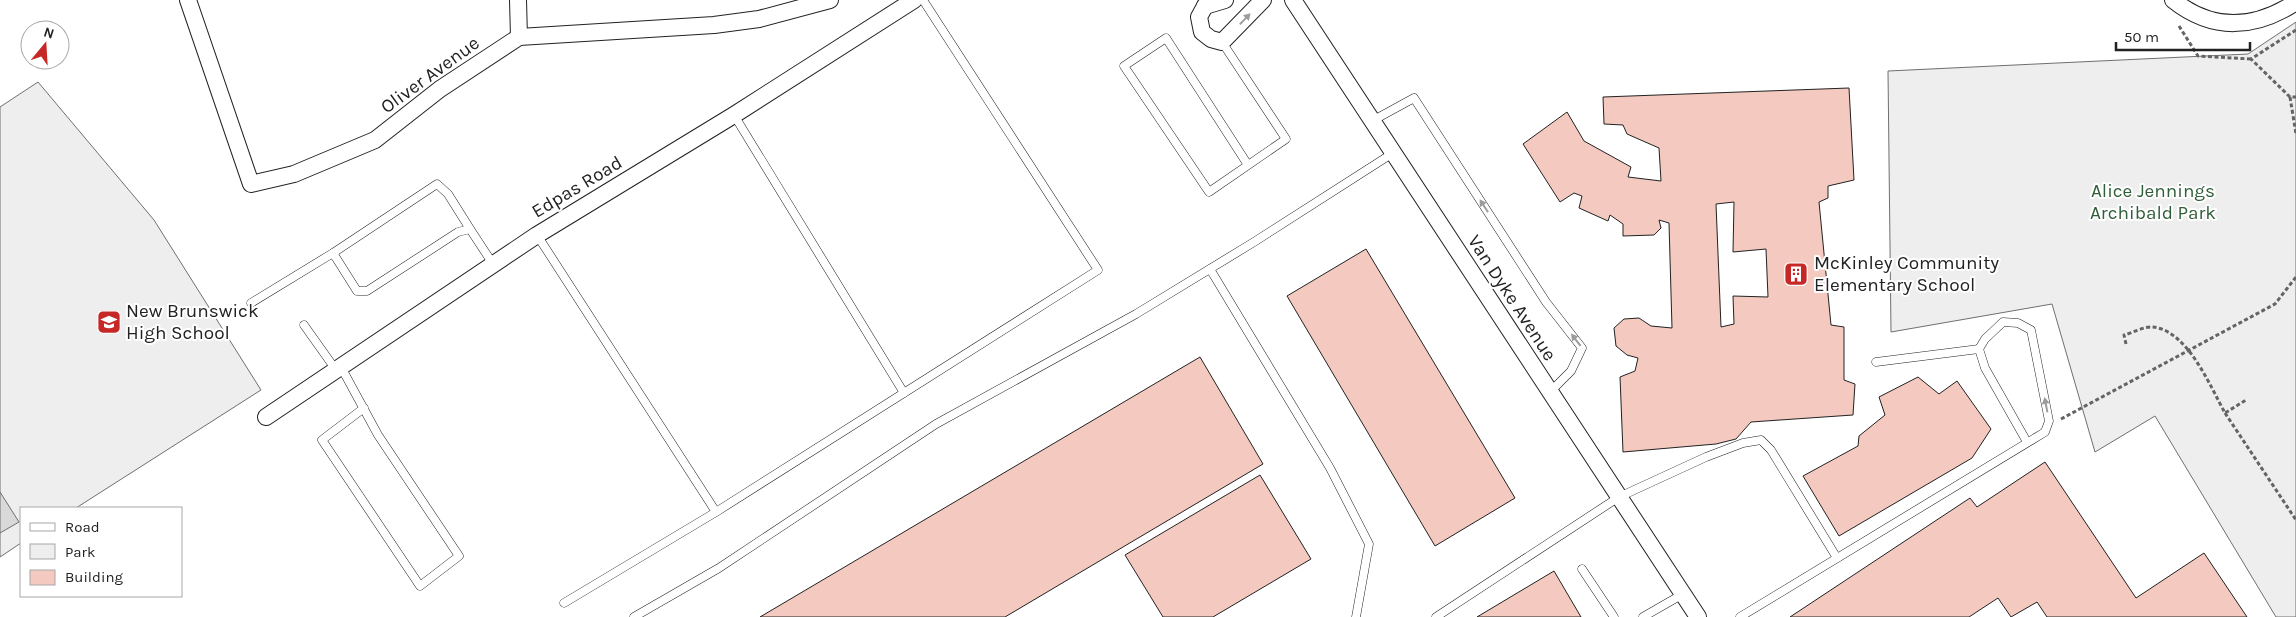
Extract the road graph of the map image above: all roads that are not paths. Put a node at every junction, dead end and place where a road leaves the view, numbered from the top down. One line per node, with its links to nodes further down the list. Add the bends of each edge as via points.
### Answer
1 (188, 0): 12 (street, Oliver Avenue, via 251,184 294,174 375,140 440,89)
2 (518, 0): 12 (street)
3 (914, 0): 14 (street, Edpas Road)
4 (923, 0): 29 (lane, via 1098,270)
5 (1224, 0): 11 (street)
6 (1263, 0): 13 (street, one-way to 6)
7 (1293, 0): 15 (street, Van Dyke Avenue)
8 (2174, 0): 10 (street, via 2202,17 2240,24 2277,15)
9 (826, 1): 12 (street, Oliver Avenue, via 759,19 714,25)
10 (2296, 2)
11 (1203, 3): 13 (street, via 1199,17 1202,32)
12 (520, 37)
13 (1222, 42): 17 (lane, via 1286,139)
14 (734, 115): 19 (street, Edpas Road); 29 (lane)
15 (1372, 121): 16 (street, Van Dyke Avenue); 28 (lane, one-way to 15, via 1571,371 1582,348 1546,302 1414,98)
16 (1394, 153): 22 (lane); 28 (street, Van Dyke Avenue)
17 (1248, 165): 17 (lane, via 1209,192 1124,66 1166,38)
18 (470, 229): 20 (lane, via 458,232 368,290 357,291); 20 (lane, via 448,194 437,184); 21 (lane)
19 (536, 234): 21 (street, Edpas Road); 34 (lane)
20 (333, 253): 23 (lane)
21 (493, 264): 27 (street, Edpas Road)
22 (1210, 269): 39 (lane, via 1136,314 936,424 719,568); 40 (lane, via 1330,468 1370,544)
23 (251, 303)
24 (304, 325): 27 (lane)
25 (1979, 349): 26 (lane); 32 (lane, via 1985,368); 32 (lane, one-way to 25, via 2045,432 2048,421 2031,330 2018,322 2003,322)
26 (1876, 362)
27 (338, 369): 30 (lane); 31 (street, Edpas Road)
28 (1550, 392): 33 (street, Van Dyke Avenue)
29 (904, 393): 34 (lane)
30 (364, 408): 30 (lane, via 378,435 459,556 420,586 322,440)
31 (266, 417)
32 (2027, 442): 35 (lane)
33 (1619, 497): 35 (lane, via 1706,457 1761,440 1772,450); 37 (street, Van Dyke Avenue); 41 (lane)
34 (716, 512): 38 (lane)
35 (1837, 558): 45 (lane)
36 (1582, 570): 42 (lane)
37 (1683, 594): 43 (lane); 44 (street, Van Dyke Avenue)
38 (564, 603)
39 (634, 617)
40 (1356, 617)
41 (1436, 617)
42 (1614, 617)
43 (1643, 617)
44 (1698, 617)
45 (1740, 617)

